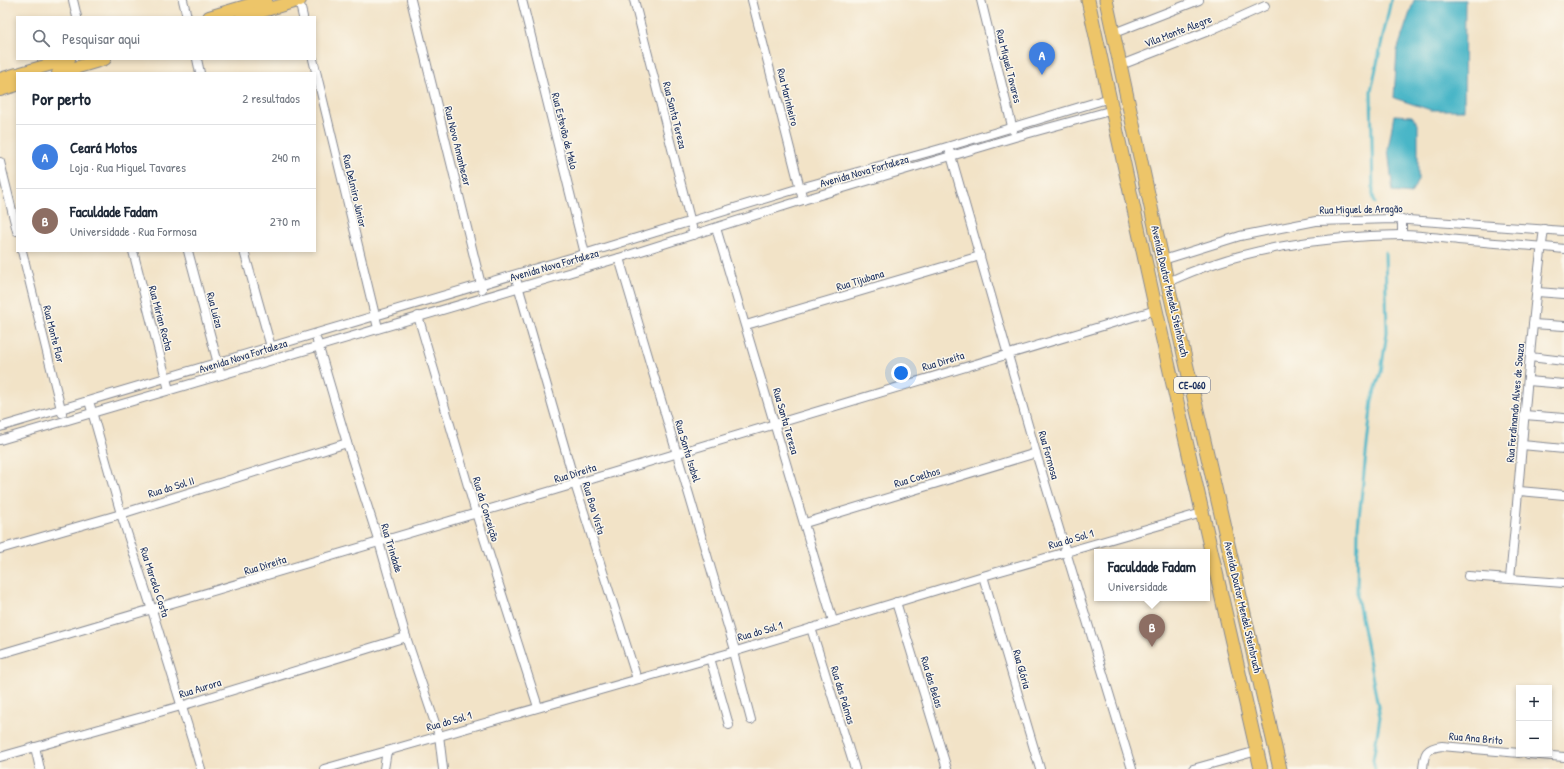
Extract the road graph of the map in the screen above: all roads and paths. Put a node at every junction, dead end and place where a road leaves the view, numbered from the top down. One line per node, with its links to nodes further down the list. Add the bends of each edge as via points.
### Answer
1 (73, 0): 14 (street)
2 (183, 0): 15 (street)
3 (266, 0): 16 (main road)
4 (299, 0): 17 (main road); 18 (street)
5 (411, 0): 62 (street, Rua Novo Amanhecer)
6 (522, 0): 55 (street, Rua Estevão de Melo)
7 (634, 0): 42 (street, Rua Santa Tereza)
8 (752, 0): 39 (street, Rua Marinheiro)
9 (981, 0): 34 (street, Rua Miguel Tavares)
10 (1088, 0): 33 (highway, Avenida Doutor Mendel Steinbruch / CE-060)
11 (1106, 0): 19 (highway, Avenida Doutor Mendel Steinbruch / CE-060)
12 (1198, 0): 19 (street)
13 (1265, 6): 24 (street, Vila Monte Alegre)
14 (77, 16)
15 (187, 16)
16 (212, 16)
17 (245, 16)
18 (303, 16)
19 (1114, 33): 24 (highway, Avenida Doutor Mendel Steinbruch / CE-060)
20 (66, 60): 26 (main road)
21 (103, 60): 25 (main road)
22 (197, 60): 28 (street)
23 (313, 60): 68 (street, Rua Delmiro Júnior)
24 (1120, 65): 58 (highway, Avenida Doutor Mendel Steinbruch / CE-060)
25 (87, 69): 27 (main road)
26 (24, 72)
27 (65, 72)
28 (200, 72)
29 (16, 74): 30 (main road)
30 (0, 79)
31 (16, 85): 32 (main road)
32 (0, 90)
33 (1112, 104): 34 (street, Avenida Nova Fortaleza); 35 (street, Avenida Nova Fortaleza); 67 (highway, Avenida Doutor Mendel Steinbruch / CE-060)
34 (1013, 127): 35 (street, Rua Miguel Tavares); 36 (street, Avenida Nova Fortaleza)
35 (1015, 137): 37 (street, Avenida Nova Fortaleza)
36 (948, 147): 37 (street, Rua Formosa); 39 (street, Avenida Nova Fortaleza)
37 (951, 156): 40 (street, Avenida Nova Fortaleza); 56 (street, Rua Formosa)
38 (0, 162): 43 (street)
39 (800, 188): 40 (street, Rua Marinheiro); 42 (street, Avenida Nova Fortaleza)
40 (803, 200): 44 (street, Avenida Nova Fortaleza)
41 (1402, 219): 45 (street, Rua Miguel de Aragão); 48 (street); 58 (street, Rua Miguel de Aragão, via 1316,221 1240,236)
42 (691, 222): 47 (street, Rua Santa Tereza); 55 (street, Avenida Nova Fortaleza)
43 (16, 227)
44 (716, 228): 47 (street, Avenida Nova Fortaleza); 71 (street, Rua Santa Tereza)
45 (1544, 229): 46 (street, Rua Miguel de Aragão); 49 (street, Rua Ferdinando Alves de Souza)
46 (1564, 231)
47 (694, 235): 57 (street, Avenida Nova Fortaleza)
48 (1402, 235): 49 (street); 61 (street, via 1310,242 1254,253 1194,270)
49 (1541, 246): 50 (street); 64 (street, Rua Ferdinando Alves de Souza)
50 (1564, 249)
51 (22, 252): 87 (street, Rua Monte Flor)
52 (133, 252): 82 (street, Rua Mirian Rocha)
53 (188, 252): 80 (street, Rua Luíza)
54 (244, 252): 76 (street)
55 (584, 254): 59 (street, Rua Estevão de Melo); 60 (street, Avenida Nova Fortaleza)
56 (980, 256): 71 (street, Rua Tijubana); 77 (street, Rua Formosa)
57 (618, 258): 59 (street, Avenida Nova Fortaleza); 98 (street, Rua Santa Isabel)
58 (1162, 260): 61 (highway, Avenida Doutor Mendel Steinbruch / CE-060)
59 (588, 266): 63 (street, Avenida Nova Fortaleza)
60 (515, 275): 62 (street, Avenida Nova Fortaleza); 63 (street, Rua Boa Vista)
61 (1168, 282): 146 (highway, Avenida Doutor Mendel Steinbruch / CE-060)
62 (481, 284): 66 (street, Rua Novo Amanhecer); 68 (street, Avenida Nova Fortaleza)
63 (518, 286): 66 (street, Avenida Nova Fortaleza); 100 (street, Rua Boa Vista)
64 (1536, 292): 65 (street); 70 (street, Rua Ferdinando Alves de Souza)
65 (1564, 294)
66 (484, 297): 69 (street, Avenida Nova Fortaleza)
67 (1156, 310): 77 (street, Rua Direita); 104 (highway, Avenida Doutor Mendel Steinbruch / CE-060)
68 (374, 316): 73 (street, Rua Delmiro Júnior); 74 (street, Avenida Nova Fortaleza)
69 (418, 316): 73 (street, Avenida Nova Fortaleza); 103 (street, Rua da Conceição)
70 (1533, 324): 72 (street); 78 (street, Rua Ferdinando Alves de Souza)
71 (746, 325): 92 (street, Rua Santa Tereza)
72 (1564, 326)
73 (378, 328): 75 (street, Avenida Nova Fortaleza)
74 (315, 334): 75 (street, Rua Trindade); 76 (street, Avenida Nova Fortaleza)
75 (319, 345): 81 (street, Avenida Nova Fortaleza); 95 (street, Rua Trindade)
76 (271, 347): 80 (street, Avenida Nova Fortaleza)
77 (1008, 353): 92 (street, Rua Direita); 99 (street, Rua Formosa)
78 (1530, 358): 79 (street); 83 (street, Rua Ferdinando Alves de Souza)
79 (1564, 361)
80 (218, 362): 81 (street, Rua Luíza); 82 (street, Avenida Nova Fortaleza)
81 (221, 375): 85 (street, Avenida Nova Fortaleza)
82 (166, 378): 85 (street, Rua Mirian Rocha); 86 (street, Avenida Nova Fortaleza)
83 (1528, 381): 84 (street); 89 (street, Rua Ferdinando Alves de Souza)
84 (1564, 384)
85 (169, 390): 88 (street, Avenida Nova Fortaleza)
86 (89, 401): 87 (street, Avenida Nova Fortaleza); 88 (street, Rua Marcelo Costa)
87 (61, 409): 91 (street, Rua Monte Flor); 93 (street, Avenida Nova Fortaleza)
88 (92, 413): 91 (street, Avenida Nova Fortaleza); 105 (street, Rua Marcelo Costa)
89 (1524, 415): 90 (street); 96 (street, Rua Ferdinando Alves de Souza)
90 (1564, 418)
91 (65, 421): 94 (street, Avenida Nova Fortaleza)
92 (775, 423): 98 (street, Rua Direita); 106 (street, Rua Santa Tereza)
93 (0, 427)
94 (0, 440)
95 (347, 443): 105 (street, Rua do Sol II); 107 (street, Rua Trindade)
96 (1522, 445): 97 (street); 101 (street, Rua Ferdinando Alves de Souza)
97 (1564, 449)
98 (677, 453): 100 (street, Rua Direita); 119 (street, Rua Santa Isabel)
99 (1036, 453): 106 (street, Rua Coelhos); 109 (street, Rua Formosa)
100 (575, 484): 103 (street, Rua Direita); 122 (street, Rua Boa Vista)
101 (1519, 491): 102 (street); 112 (street, Rua Ferdinando Alves de Souza)
102 (1564, 495)
103 (476, 513): 107 (street, Rua Direita); 124 (street, Rua da Conceição)
104 (1202, 513): 109 (street, Rua do Sol 1); 130 (highway, Avenida Doutor Mendel Steinbruch / CE-060)
105 (121, 514): 108 (street, Rua do Sol II); 115 (street, Rua Marcelo Costa)
106 (805, 523): 116 (street, Rua Santa Tereza)
107 (379, 542): 115 (street, Rua Direita); 118 (street, Rua Trindade)
108 (0, 549)
109 (1066, 552): 110 (street, Rua do Sol 1); 143 (street, Rua Formosa)
110 (983, 576): 114 (street, Rua do Sol 1); 142 (street, Rua Glória)
111 (1468, 576): 112 (street)
112 (1510, 578): 113 (street)
113 (1564, 583)
114 (896, 602): 116 (street, Rua do Sol 1); 141 (street, Rua das Belas)
115 (152, 610): 120 (street, Rua Direita); 123 (street, Rua Marcelo Costa)
116 (833, 620): 117 (street, Rua do Sol 1)
117 (811, 628): 119 (street, Rua do Sol 1); 140 (street, Rua das Palmas)
118 (406, 637): 123 (street, Rua Aurora); 127 (street, Rua Trindade)
119 (734, 651): 121 (street, Rua do Sol 1); 125 (street, Rua Santa Isabel)
120 (0, 654)
121 (710, 658): 122 (street, Rua do Sol 1); 126 (street)
122 (637, 679): 124 (street, Rua do Sol 1)
123 (180, 706): 128 (street, Rua Aurora); 136 (street, Rua Marcelo Costa)
124 (538, 706): 127 (street, Rua do Sol 1)
125 (751, 720)
126 (729, 725)
127 (439, 735): 129 (street, Rua do Sol 1); 139 (street, Rua Trindade)
128 (35, 747): 133 (street, Rua Aurora); 135 (street)
129 (387, 751): 137 (street, Rua do Sol 1); 138 (street)
130 (1257, 751): 144 (street); 145 (highway, Avenida Doutor Mendel Steinbruch / CE-060)
131 (1516, 753): 147 (street, Rua Ana Brito, via 1435,747 1426,754)
132 (1552, 756): 134 (street)
133 (0, 757)
134 (1564, 757)
135 (40, 769)
136 (201, 769)
137 (324, 769)
138 (384, 769)
139 (443, 769)
140 (855, 769)
141 (947, 769)
142 (1040, 769)
143 (1132, 769)
144 (1193, 769)
145 (1261, 769)
146 (1280, 769)
147 (1423, 769)

